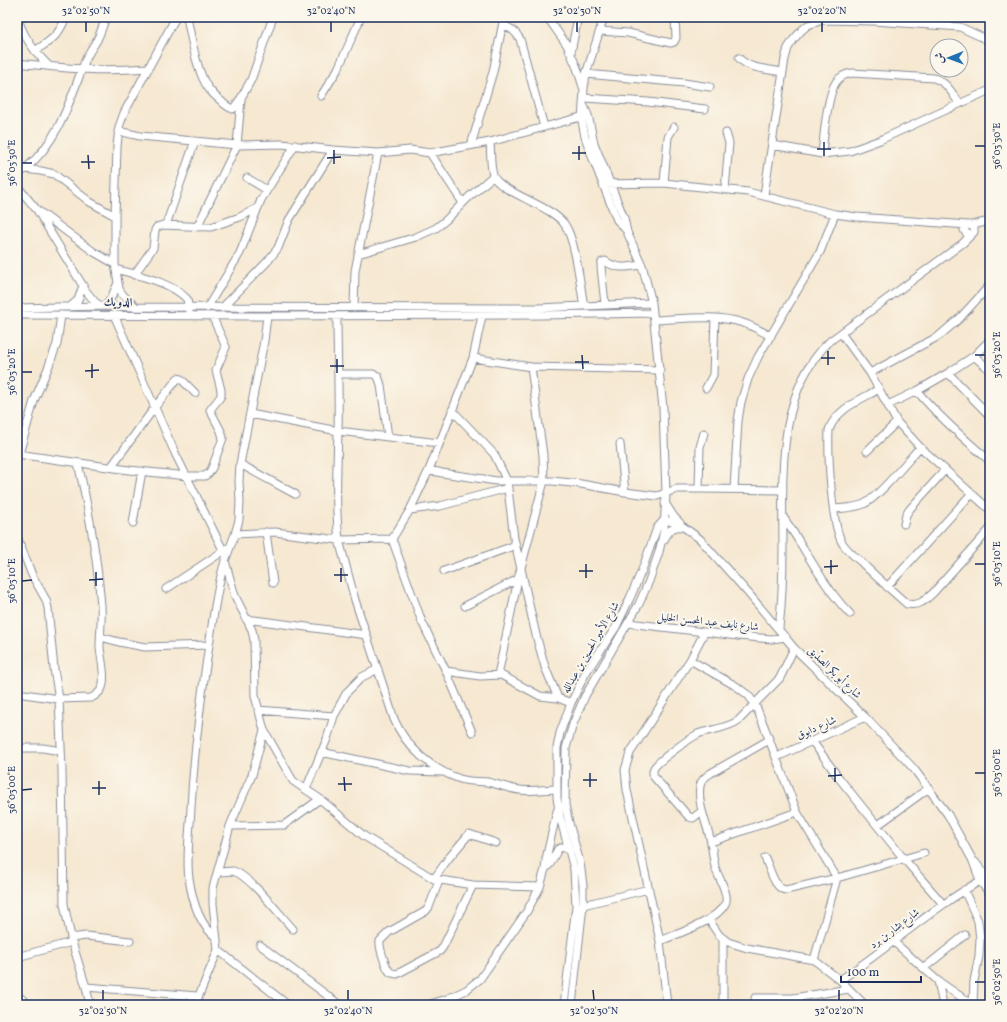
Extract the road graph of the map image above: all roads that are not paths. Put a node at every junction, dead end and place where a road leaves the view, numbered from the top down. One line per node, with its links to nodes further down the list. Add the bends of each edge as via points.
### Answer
1 (17, 17): 17 (street, via 22,32)
2 (66, 17): 17 (street, via 54,38)
3 (106, 17): 23 (street)
4 (176, 17): 22 (street)
5 (187, 17): 30 (street, via 197,60 208,87 231,108 235,108)
6 (273, 17): 30 (street, via 251,80)
7 (361, 17): 29 (street, via 338,69)
8 (547, 17): 18 (street)
9 (578, 17): 18 (street)
10 (604, 17): 15 (street, شارع الأمير الحسين بن عبدالله)
11 (675, 17): 15 (street, via 676,38 672,43 628,33)
12 (819, 18): 13 (street); 24 (street, via 794,39 788,48)
13 (873, 19): 16 (street, via 960,27)
14 (503, 21): 35 (street, via 520,39); 43 (street, via 493,72)
15 (600, 31): 25 (street, شارع الأمير الحسين بن عبدالله)
16 (989, 39)
17 (34, 52): 21 (street)
18 (571, 52): 27 (street)
19 (739, 58): 24 (street, via 750,66)
20 (17, 63): 21 (street)
21 (48, 65): 23 (street)
22 (148, 68): 23 (street); 37 (street, via 124,113)
23 (82, 69): 49 (street, via 56,131 43,151)
24 (782, 72): 44 (street)
25 (586, 74): 26 (street); 27 (street, شارع الأمير الحسين بن عبدالله)
26 (710, 87)
27 (584, 88): 31 (street, شارع الأمير الحسين بن عبدالله)
28 (990, 90): 32 (street)
29 (321, 96)
30 (241, 98): 41 (street)
31 (583, 101): 33 (street, via 648,102); 34 (street, شارع الأمير الحسين بن عبدالله)
32 (959, 104): 48 (street, via 860,148); 48 (street, via 946,84 934,78 852,73 843,75 836,81 829,102)
33 (705, 109)
34 (585, 116): 35 (street); 54 (street, شارع الأمير الحسين بن عبدالله, via 585,137)
35 (544, 127): 40 (street)
36 (674, 127): 53 (street, via 667,141)
37 (118, 131): 39 (street, via 140,136); 63 (street)
38 (726, 132): 57 (street, via 729,143)
39 (195, 141): 41 (street); 65 (street)
40 (490, 142): 43 (street); 51 (street)
41 (237, 145): 42 (street); 66 (street)
42 (295, 145): 45 (street); 56 (street)
43 (471, 145): 47 (street)
44 (772, 145): 48 (street); 58 (street)
45 (333, 150): 46 (street); 84 (street, via 288,220 278,248)
46 (378, 152): 47 (street, via 410,150); 68 (street)
47 (430, 153): 59 (street)
48 (822, 154)
49 (25, 169): 50 (street); 63 (street, via 54,174 90,202)
50 (17, 175)
51 (493, 176): 59 (street); 78 (street, via 509,190 554,213 565,224 573,243)
52 (246, 178): 56 (street)
53 (664, 183): 54 (street); 57 (street)
54 (606, 184): 69 (street, شارع الأمير الحسين بن عبدالله, via 624,218 627,232)
55 (17, 186): 61 (street)
56 (267, 190): 60 (street)
57 (725, 190): 58 (street)
58 (764, 195): 62 (street)
59 (463, 203): 68 (street, via 436,228 416,237)
60 (258, 208): 66 (street, via 214,226); 83 (street, via 240,252)
61 (37, 210): 70 (street); 73 (street)
62 (835, 214): 67 (street, via 939,222); 99 (street, via 820,252)
63 (115, 216): 70 (street)
64 (990, 222): 67 (street)
65 (166, 225): 66 (street); 71 (street, via 156,228 153,248)
66 (197, 227)
67 (969, 230): 98 (street, via 954,249)
68 (358, 254): 85 (street)
69 (642, 265): 75 (street, شارع الأمير الحسين بن عبدالله); 76 (street, via 614,267 605,261 602,262)
70 (116, 267): 71 (street); 72 (street)
71 (134, 275): 81 (street, via 176,291 186,298)
72 (118, 282): 77 (street, via 112,296); 80 (street, via 123,295)
73 (83, 285): 77 (street, via 90,297); 79 (street, via 78,300)
74 (990, 285): 107 (street, via 960,318 939,336)
75 (652, 303): 76 (street); 96 (street, شارع الأمير الحسين بن عبدالله)
76 (606, 304): 78 (street)
77 (103, 306): 79 (street); 80 (street)
78 (584, 306): 87 (street)
79 (70, 307): 86 (street)
80 (136, 307): 81 (street)
81 (189, 307): 83 (street); 91 (street)
82 (17, 308): 86 (street)
83 (207, 308): 84 (street)
84 (222, 308): 85 (street)
85 (354, 308): 87 (street)
86 (50, 311): 88 (street); 89 (street)
87 (461, 312): 94 (street); 95 (street)
88 (17, 315)
89 (61, 315): 90 (street); 126 (street, via 57,344 34,401)
90 (114, 315): 91 (street); 114 (street)
91 (189, 316): 92 (street)
92 (212, 316): 93 (street); 134 (street, via 226,347 216,370 221,396 210,410 223,438 209,473 202,476)
93 (267, 316): 94 (street); 116 (street)
94 (336, 316): 108 (street)
95 (482, 316): 96 (street); 102 (street)
96 (654, 316): 97 (street); 104 (street, شارع الأمير الحسين بن عبدالله)
97 (715, 318): 99 (street, via 744,323); 109 (street, via 713,375)
98 (841, 333): 107 (street); 139 (street, via 815,357 795,398 786,439)
99 (771, 336): 138 (street, via 748,379 741,402)
100 (990, 340): 101 (street)
101 (974, 356): 105 (street); 106 (street)
102 (473, 358): 103 (street); 115 (street)
103 (531, 367): 104 (street); 135 (street)
104 (660, 370): 141 (street, شارع الأمير الحسين بن عبدالله, via 666,446)
105 (990, 370)
106 (948, 372): 111 (street); 117 (street)
107 (870, 373): 110 (street)
108 (338, 374): 119 (street); 121 (street, via 378,376)
109 (706, 388)
110 (879, 389): 113 (street); 145 (street, via 840,413 831,424 829,434)
111 (917, 391): 113 (street); 127 (street)
112 (195, 393): 114 (street, via 178,378)
113 (888, 405): 118 (street)
114 (155, 406): 130 (street); 134 (street)
115 (452, 410): 122 (street); 136 (street, via 494,454)
116 (250, 414): 119 (street); 129 (street)
117 (990, 416)
118 (897, 422): 124 (street); 125 (street)
119 (338, 431): 121 (street); 158 (street, via 336,497)
120 (704, 433): 137 (street, via 700,447)
121 (388, 437): 122 (street)
122 (439, 444): 131 (street)
123 (620, 444): 140 (street)
124 (920, 447): 132 (street); 145 (street, via 869,501 857,506)
125 (867, 451)
126 (18, 454): 128 (street)
127 (990, 461)
128 (78, 463): 130 (street); 177 (street, via 94,543 101,606)
129 (240, 464): 143 (street); 155 (street, via 240,511)
130 (111, 467): 133 (street)
131 (429, 470): 136 (street); 146 (street)
132 (945, 470): 142 (street); 151 (street, via 909,510)
133 (142, 471): 134 (street); 150 (street)
134 (187, 476): 161 (street)
135 (544, 481): 136 (street); 140 (street, via 581,484); 164 (street)
136 (507, 484): 146 (street, via 440,506); 160 (street)
137 (699, 488): 138 (street); 141 (street)
138 (734, 489): 139 (street)
139 (784, 490): 148 (street)
140 (625, 492): 141 (street, via 657,496)
141 (666, 493): 144 (street, شارع الأمير الحسين بن عبدالله)
142 (972, 493): 147 (street); 168 (street)
143 (295, 494)
144 (665, 503): 149 (street, شارع الأمير الحسين بن عبدالله); 152 (street, via 674,517)
145 (834, 509): 168 (street, via 842,543)
146 (410, 510): 157 (street)
147 (990, 510)
148 (783, 517): 171 (street, via 829,589); 174 (street, via 783,575)
149 (664, 520): 152 (street, شارع أبو بكر الصدّيق); 162 (street, شارع الأمير الحسين بن عبدالله); 188 (street, شارع الأمير الحسين بن عبدالله, via 657,528 642,570 618,622 585,674)
150 (133, 523)
151 (904, 524)
152 (685, 527): 162 (street, via 676,526 670,530); 174 (street, شارع أبو بكر الصدّيق, via 700,539)
153 (990, 528): 168 (street, via 923,602 907,604)
154 (266, 532): 155 (street); 158 (street); 167 (street)
155 (235, 534): 159 (street)
156 (17, 537): 187 (street, via 47,604)
157 (392, 539): 158 (street); 183 (street, via 422,622)
158 (339, 540): 176 (street)
159 (231, 545): 161 (street); 163 (street)
160 (516, 545): 164 (street); 165 (street)
161 (223, 550): 169 (street)
162 (658, 552): 173 (street, شارع الأمير الحسين بن عبدالله, via 649,581)
163 (226, 561): 172 (street, via 235,596); 179 (street)
164 (522, 567): 166 (street); 186 (street, via 545,667)
165 (444, 571)
166 (518, 579): 170 (street); 184 (street)
167 (273, 583)
168 (887, 587)
169 (166, 589)
170 (465, 606)
171 (850, 614)
172 (246, 620): 176 (street); 190 (street, via 254,640 254,685)
173 (628, 623): 175 (street, شارع نايف عبد المحسن الخليل); 201 (street, شارع الأمير الحسين بن عبدالله, via 585,696 566,748)
174 (779, 628): 178 (street, شارع أبو بكر الصدّيق)
175 (704, 633): 178 (street, شارع نايف عبد المحسن الخليل, via 772,639); 181 (street)
176 (367, 635): 182 (street)
177 (100, 637): 179 (street, via 144,647); 187 (street, via 102,688 91,698)
178 (786, 637): 180 (street, شارع أبو بكر الصدّيق)
179 (209, 645): 237 (street, via 195,742 189,878 198,915)
180 (794, 648): 189 (street, via 780,678); 192 (street, شارع أبو بكر الصدّيق)
181 (690, 660): 189 (street, via 741,689); 229 (street, via 630,753 625,770)
182 (378, 669): 191 (street, via 356,682 347,692); 203 (street, via 397,726 417,752)
183 (446, 671): 184 (street, via 480,676); 194 (street)
184 (498, 675): 186 (street, via 540,696)
185 (17, 693): 187 (street)
186 (558, 698): 188 (street)
187 (59, 699): 198 (street)
188 (571, 703): 202 (street, شارع الأمير الحسين بن عبدالله, via 560,733)
189 (755, 704): 195 (street); 209 (street, via 736,722 694,736 657,764 653,770 653,776 689,817 693,818)
190 (258, 710): 191 (street); 193 (street)
191 (334, 716): 199 (street)
192 (865, 717): 196 (street, شارع دابوق); 204 (street, شارع أبو بكر الصدّيق)
193 (264, 730): 205 (street, via 291,778); 212 (street, via 252,775)
194 (472, 732)
195 (770, 740): 200 (street); 209 (street, via 703,779 700,788)
196 (812, 741): 200 (street, شارع دابوق); 211 (street)
197 (24, 748): 198 (street)
198 (62, 751): 239 (street, via 64,904)
199 (321, 752): 203 (street, via 410,771); 205 (street)
200 (776, 757): 210 (street)
201 (565, 769): 202 (street); 220 (street, شارع الأمير الحسين بن عبدالله, via 566,809)
202 (557, 770): 206 (street, شارع الأمير الحسين بن عبدالله)
203 (442, 772): 206 (street, via 461,780 487,782 520,790)
204 (929, 788): 211 (street); 219 (street, شارع أبو بكر الصدّيق, via 948,815)
205 (306, 789): 207 (street)
206 (556, 789): 208 (street, شارع الأمير الحسين بن عبدالله)
207 (320, 799): 212 (street, via 284,825); 225 (street, via 364,836)
208 (558, 808): 215 (street, شارع الأمير الحسين بن عبدالله); 221 (street)
209 (702, 810): 213 (street)
210 (797, 812): 213 (street); 223 (street)
211 (878, 825): 218 (street)
212 (230, 826): 222 (street)
213 (711, 842): 234 (street, via 714,865 726,900 724,906)
214 (496, 843): 225 (street, via 469,834 448,859)
215 (569, 850): 220 (street, شارع الأمير الحسين بن عبدالله); 221 (street, via 563,847 558,849)
216 (924, 853): 218 (street)
217 (765, 858): 223 (street, via 777,886 784,890)
218 (904, 859): 223 (street); 232 (street)
219 (972, 859): 224 (street, شارع أبو بكر الصدّيق); 226 (street, شارع أبو بكر الصدّيق)
220 (577, 868): 233 (street, شارع الأمير الحسين بن عبدالله, via 583,885); 261 (street, شارع الأمير الحسين بن عبدالله, via 576,906)
221 (545, 869): 228 (street)
222 (218, 872): 235 (street, via 234,872 243,876); 237 (street, via 214,888)
223 (837, 878): 246 (street)
224 (988, 878): 226 (street, شارع بشار بن برد)
225 (437, 880): 227 (street); 227 (street, via 426,911 389,932 380,941 379,946 392,973 396,974 443,947)
226 (980, 880): 230 (street, شارع بشار بن برد); 231 (street, شارع أبو بكر الصدّيق)
227 (473, 885): 228 (street)
228 (540, 886): 260 (street, via 527,911 480,979 466,990)
229 (649, 889): 233 (street); 241 (street)
230 (964, 890): 232 (street, شارع بشار بن برد); 267 (street, via 978,921 980,940)
231 (990, 895)
232 (943, 904): 242 (street, شارع بشار بن برد)
233 (583, 905): 262 (street, شارع الأمير الحسين بن عبدالله)
234 (709, 920): 238 (street); 241 (street)
235 (293, 929)
236 (965, 934): 247 (street)
237 (216, 938): 244 (street)
238 (723, 939): 246 (street, via 747,948); 264 (street)
239 (72, 940): 240 (street, via 86,936); 245 (street); 250 (street)
240 (130, 941)
241 (660, 941): 263 (street)
242 (894, 942): 247 (street); 248 (street, شارع بشار بن برد)
243 (260, 946): 259 (street)
244 (218, 950): 253 (street); 258 (street)
245 (17, 957)
246 (814, 960): 248 (street)
247 (924, 968): 249 (street)
248 (840, 980): 251 (street)
249 (938, 981): 266 (street); 267 (street)
250 (86, 987): 253 (street); 256 (street)
251 (849, 989): 254 (street, via 793,998); 265 (street)
252 (17, 995): 255 (street)
253 (198, 996): 257 (street)
254 (755, 998)
255 (29, 1005)
256 (90, 1005)
257 (194, 1005)
258 (288, 1005)
259 (340, 1005)
260 (427, 1005)
261 (564, 1005)
262 (572, 1005)
263 (667, 1005)
264 (722, 1005)
265 (865, 1005)
266 (943, 1005)
267 (973, 1005)

